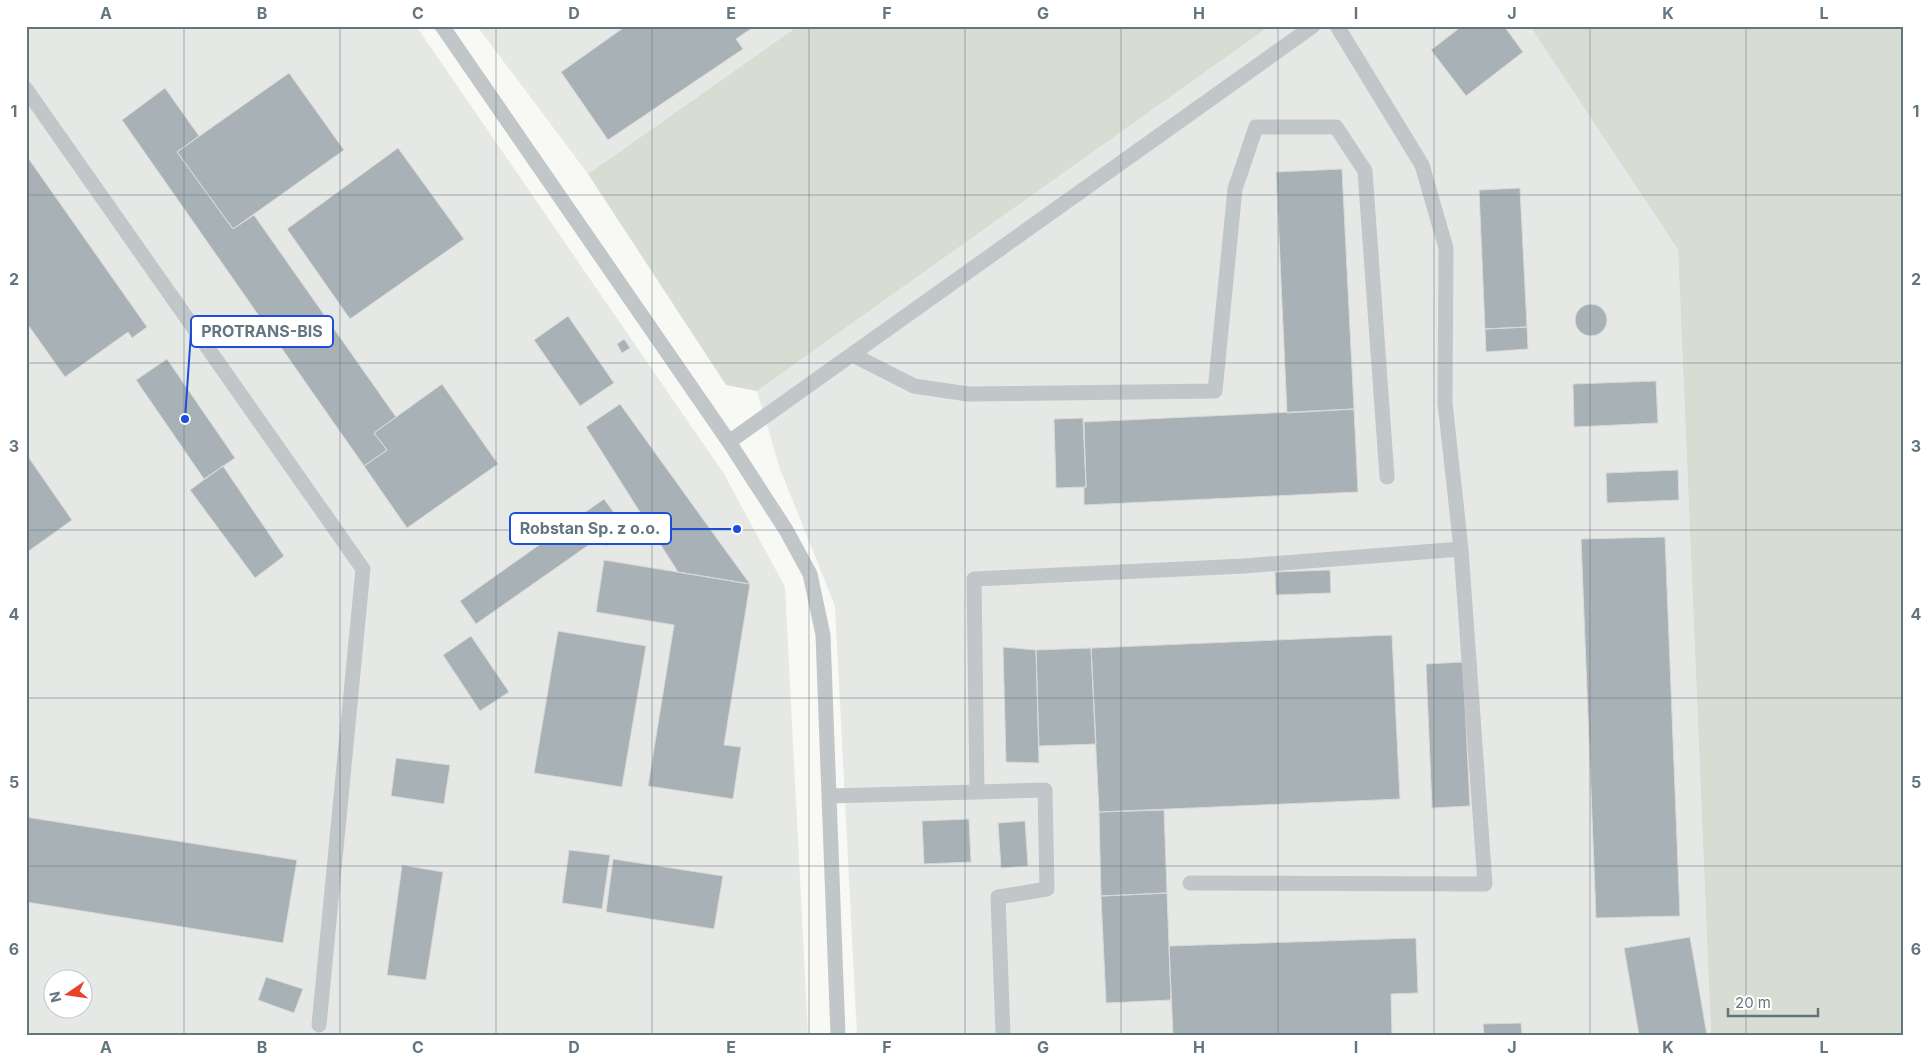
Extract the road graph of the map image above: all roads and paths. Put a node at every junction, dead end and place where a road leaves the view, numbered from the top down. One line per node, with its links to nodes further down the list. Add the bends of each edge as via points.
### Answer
1 (442, 26): 6 (lane)
2 (1313, 26): 5 (lane)
3 (1336, 26): 8 (lane, via 1422,165 1446,248 1445,403)
4 (26, 89): 12 (lane, via 364,569)
5 (853, 354): 6 (lane); 7 (lane, via 914,386 968,394 1216,390 1235,189 1256,127 1336,127 1365,171)
6 (729, 442): 10 (lane, via 786,530 810,574 823,634)
7 (1387, 477)
8 (1461, 549): 9 (lane, via 1244,566 974,579); 11 (lane, via 1485,884)
9 (977, 792): 10 (lane); 14 (lane, via 1044,790 1047,889 998,897)
10 (829, 796): 13 (lane)
11 (1190, 883)
12 (319, 1025)
13 (838, 1035)
14 (1003, 1035)

